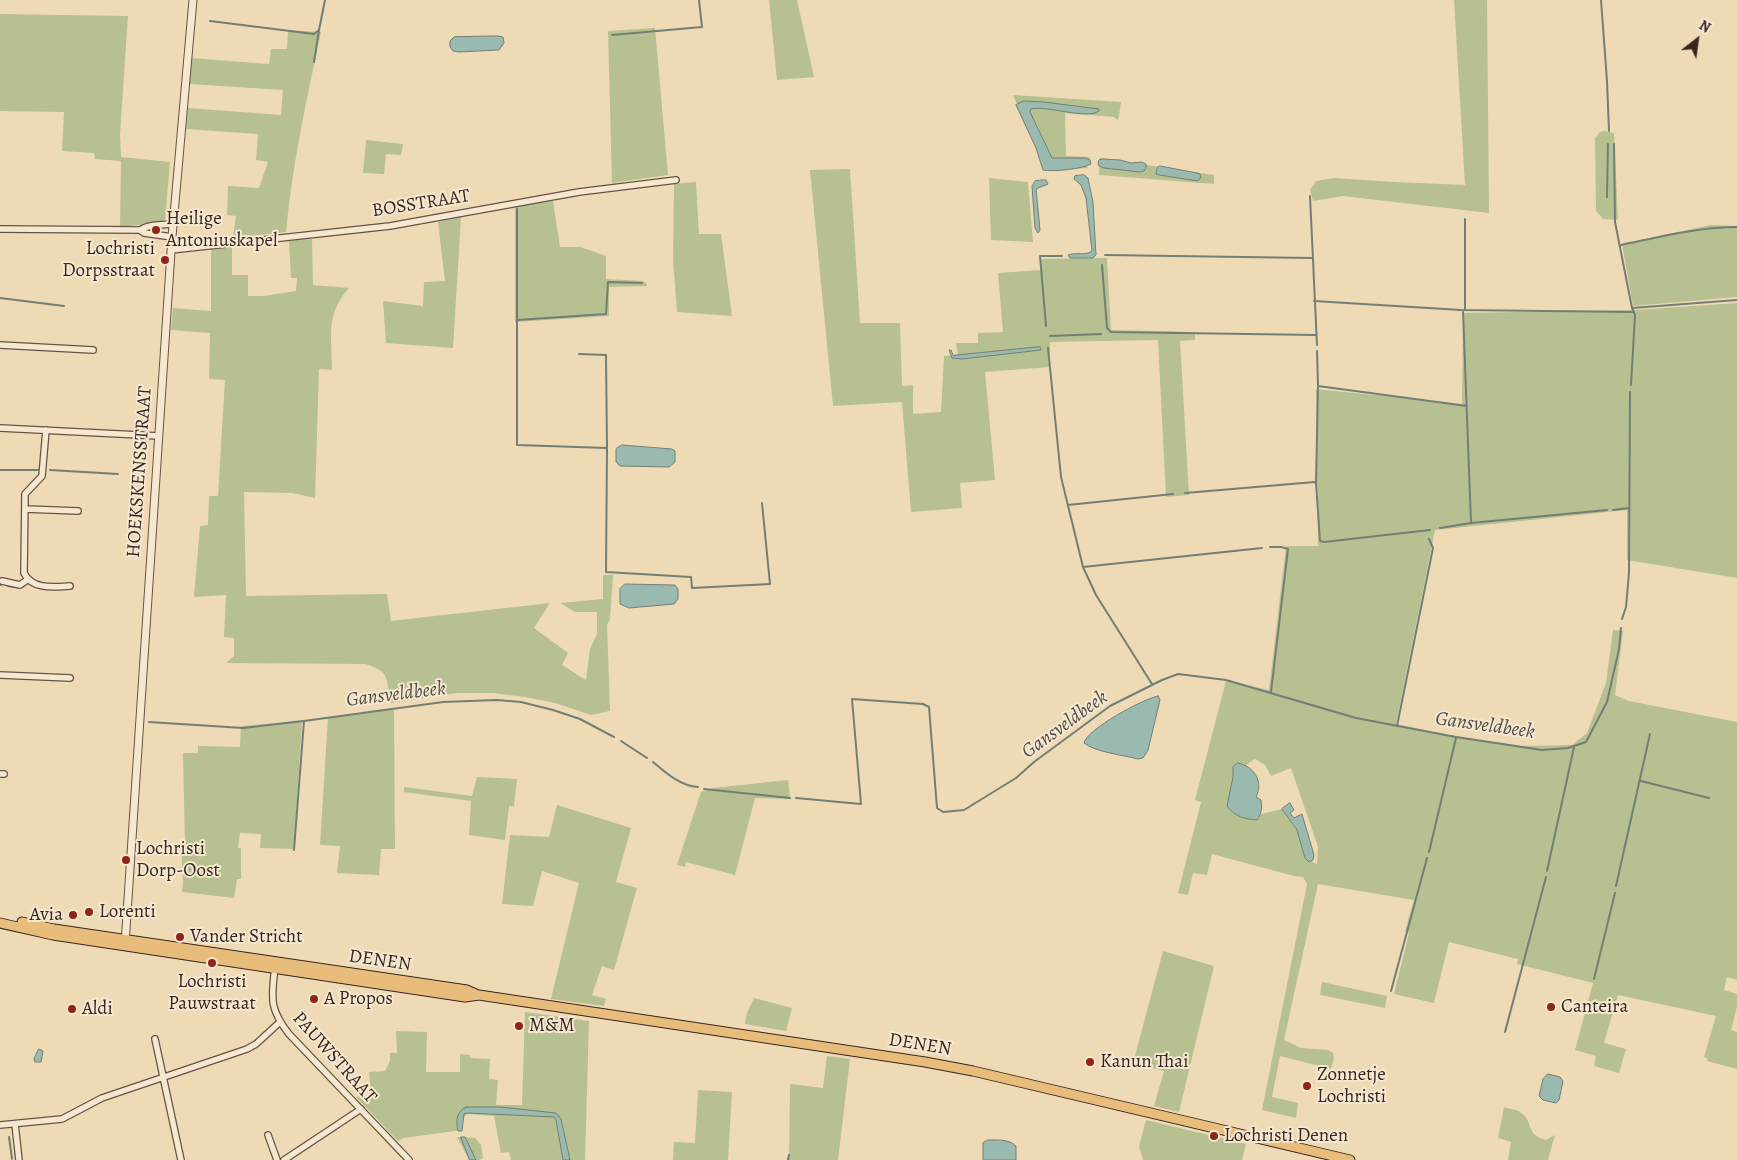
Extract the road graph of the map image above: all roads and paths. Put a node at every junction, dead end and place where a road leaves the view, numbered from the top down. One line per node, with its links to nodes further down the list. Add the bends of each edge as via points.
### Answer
1 (193, 0): 3 (street, HOEKSKENSSTRAAT)
2 (676, 180): 7 (street, BOSSTRAAT, via 579,192 390,226)
3 (173, 224): 5 (street); 6 (street, HOEKSKENSSTRAAT)
4 (0, 229): 5 (street)
5 (140, 230): 6 (street)
6 (172, 237): 7 (street, HOEKSKENSSTRAAT)
7 (171, 250): 12 (street, HOEKSKENSSTRAAT)
8 (0, 345): 9 (street)
9 (93, 350)
10 (0, 428): 11 (street)
11 (46, 430): 12 (street); 13 (street, via 42,476 25,494)
12 (159, 436): 22 (street, HOEKSKENSSTRAAT)
13 (24, 509): 14 (street); 15 (street, via 24,573)
14 (78, 511)
15 (28, 580): 16 (street, via 20,585); 17 (street, via 36,585)
16 (2, 581)
17 (70, 586)
18 (0, 675): 19 (street)
19 (70, 678)
20 (0, 918): 22 (main road)
21 (0, 923): 22 (main road, via 53,935)
22 (125, 942): 23 (main road, DENEN)
23 (275, 965): 24 (street, PAUWSTRAAT, via 272,998); 36 (main road, DENEN, via 468,990 479,995 935,1064)
24 (280, 1022): 26 (street, via 247,1049); 27 (street, PAUWSTRAAT)
25 (155, 1039): 26 (street)
26 (164, 1076): 28 (street, via 102,1098 62,1119); 32 (street)
27 (361, 1109): 34 (street); 35 (street, PAUWSTRAAT)
28 (14, 1124): 29 (street); 31 (street)
29 (0, 1126)
30 (268, 1135): 33 (street)
31 (19, 1160)
32 (181, 1160)
33 (277, 1160)
34 (284, 1160)
35 (409, 1160)
36 (1350, 1160)

